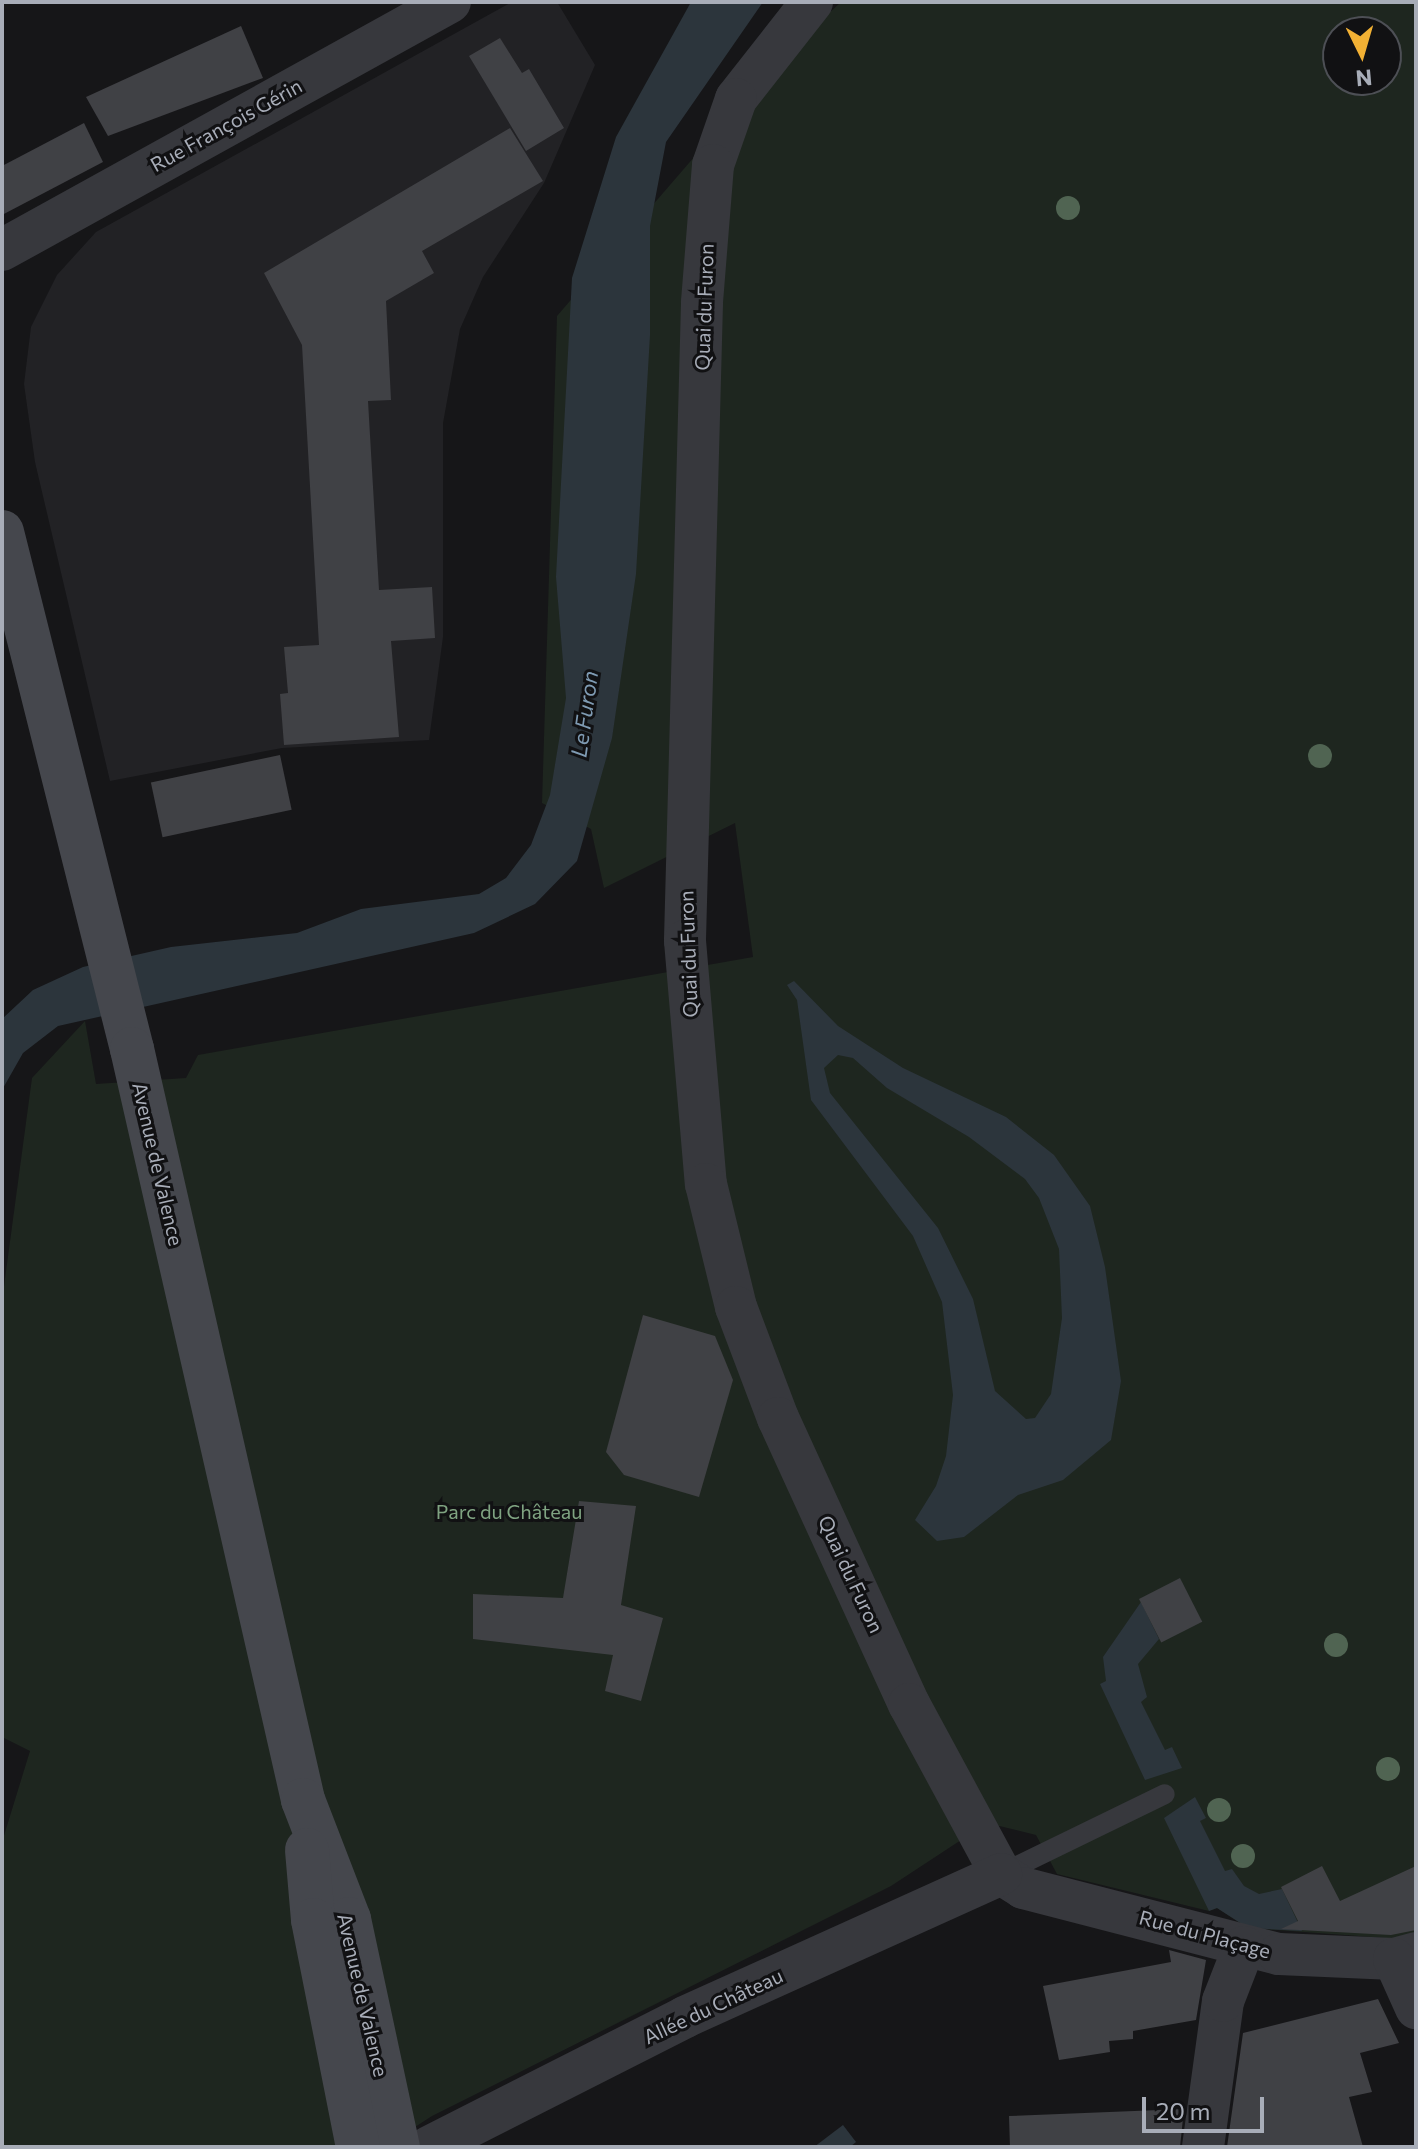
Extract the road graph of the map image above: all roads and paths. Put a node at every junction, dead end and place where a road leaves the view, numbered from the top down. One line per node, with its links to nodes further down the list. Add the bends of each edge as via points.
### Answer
1 (450, 2): 3 (street, Rue François Gérin)
2 (812, 2): 7 (street, Quai du Furon, via 736,99 713,165 708,210 685,927 699,1123 717,1238 778,1418 909,1704)
3 (2, 250)
4 (2, 532): 6 (main road, Avenue de Valence, via 132,1049)
5 (1165, 1794): 7 (lane)
6 (303, 1800): 11 (main road, Avenue de Valence, via 313,1920); 12 (main road, Avenue de Valence, via 349,1919)
7 (1001, 1874): 8 (street, Rue du Plaçage, via 1023,1888); 13 (street, Allée du Château, via 685,2017)
8 (1244, 1947): 9 (street, Rue du Plaçage, via 1279,1954); 14 (street, via 1223,2001 1209,2071)
9 (1405, 1956): 10 (street)
10 (1416, 2008)
11 (363, 2139)
12 (398, 2147)
13 (429, 2147)
14 (1203, 2147)

